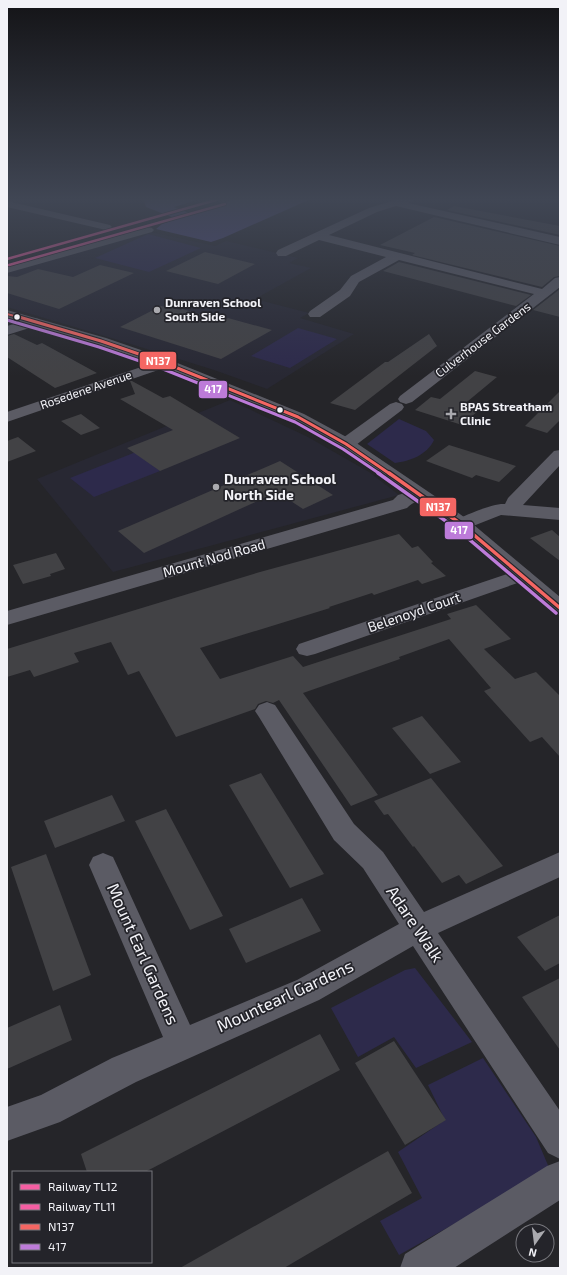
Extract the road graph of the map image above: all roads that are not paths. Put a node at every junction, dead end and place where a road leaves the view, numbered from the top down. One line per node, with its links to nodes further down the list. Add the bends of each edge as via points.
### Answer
1 (49, 258): 4 (street)
2 (394, 258): 8 (street, via 355,279 344,293)
3 (397, 258): 6 (street)
4 (7, 269)
5 (560, 281): 6 (street, Culverhouse Gardens)
6 (544, 294): 13 (street, Culverhouse Gardens)
7 (7, 314): 9 (street)
8 (315, 314)
9 (34, 322): 10 (street); 11 (street)
10 (7, 330)
11 (165, 363): 12 (street, Rosedene Avenue); 13 (street, via 298,417)
12 (7, 417)
13 (346, 444): 15 (street)
14 (560, 455): 16 (street, via 516,502)
15 (419, 494): 18 (street); 21 (street, Mount Nod Road, via 405,499 400,504)
16 (506, 509): 17 (street); 18 (street)
17 (560, 514)
18 (461, 524): 19 (street)
19 (522, 575): 20 (street); 22 (street, Belenoyd Court)
20 (560, 608)
21 (7, 618)
22 (307, 649)
23 (267, 711): 26 (street, Adare Walk, via 344,832 373,860)
24 (560, 864): 26 (street, Mountearl Gardens)
25 (103, 865): 27 (street, Mount Earl Gardens)
26 (418, 928): 27 (street, Mountearl Gardens, via 308,990); 29 (street, Adare Walk)
27 (182, 1044): 28 (street, Mountearl Gardens, via 124,1070 48,1110)
28 (7, 1124)
29 (560, 1141)
30 (560, 1180): 31 (street)
31 (419, 1268)

